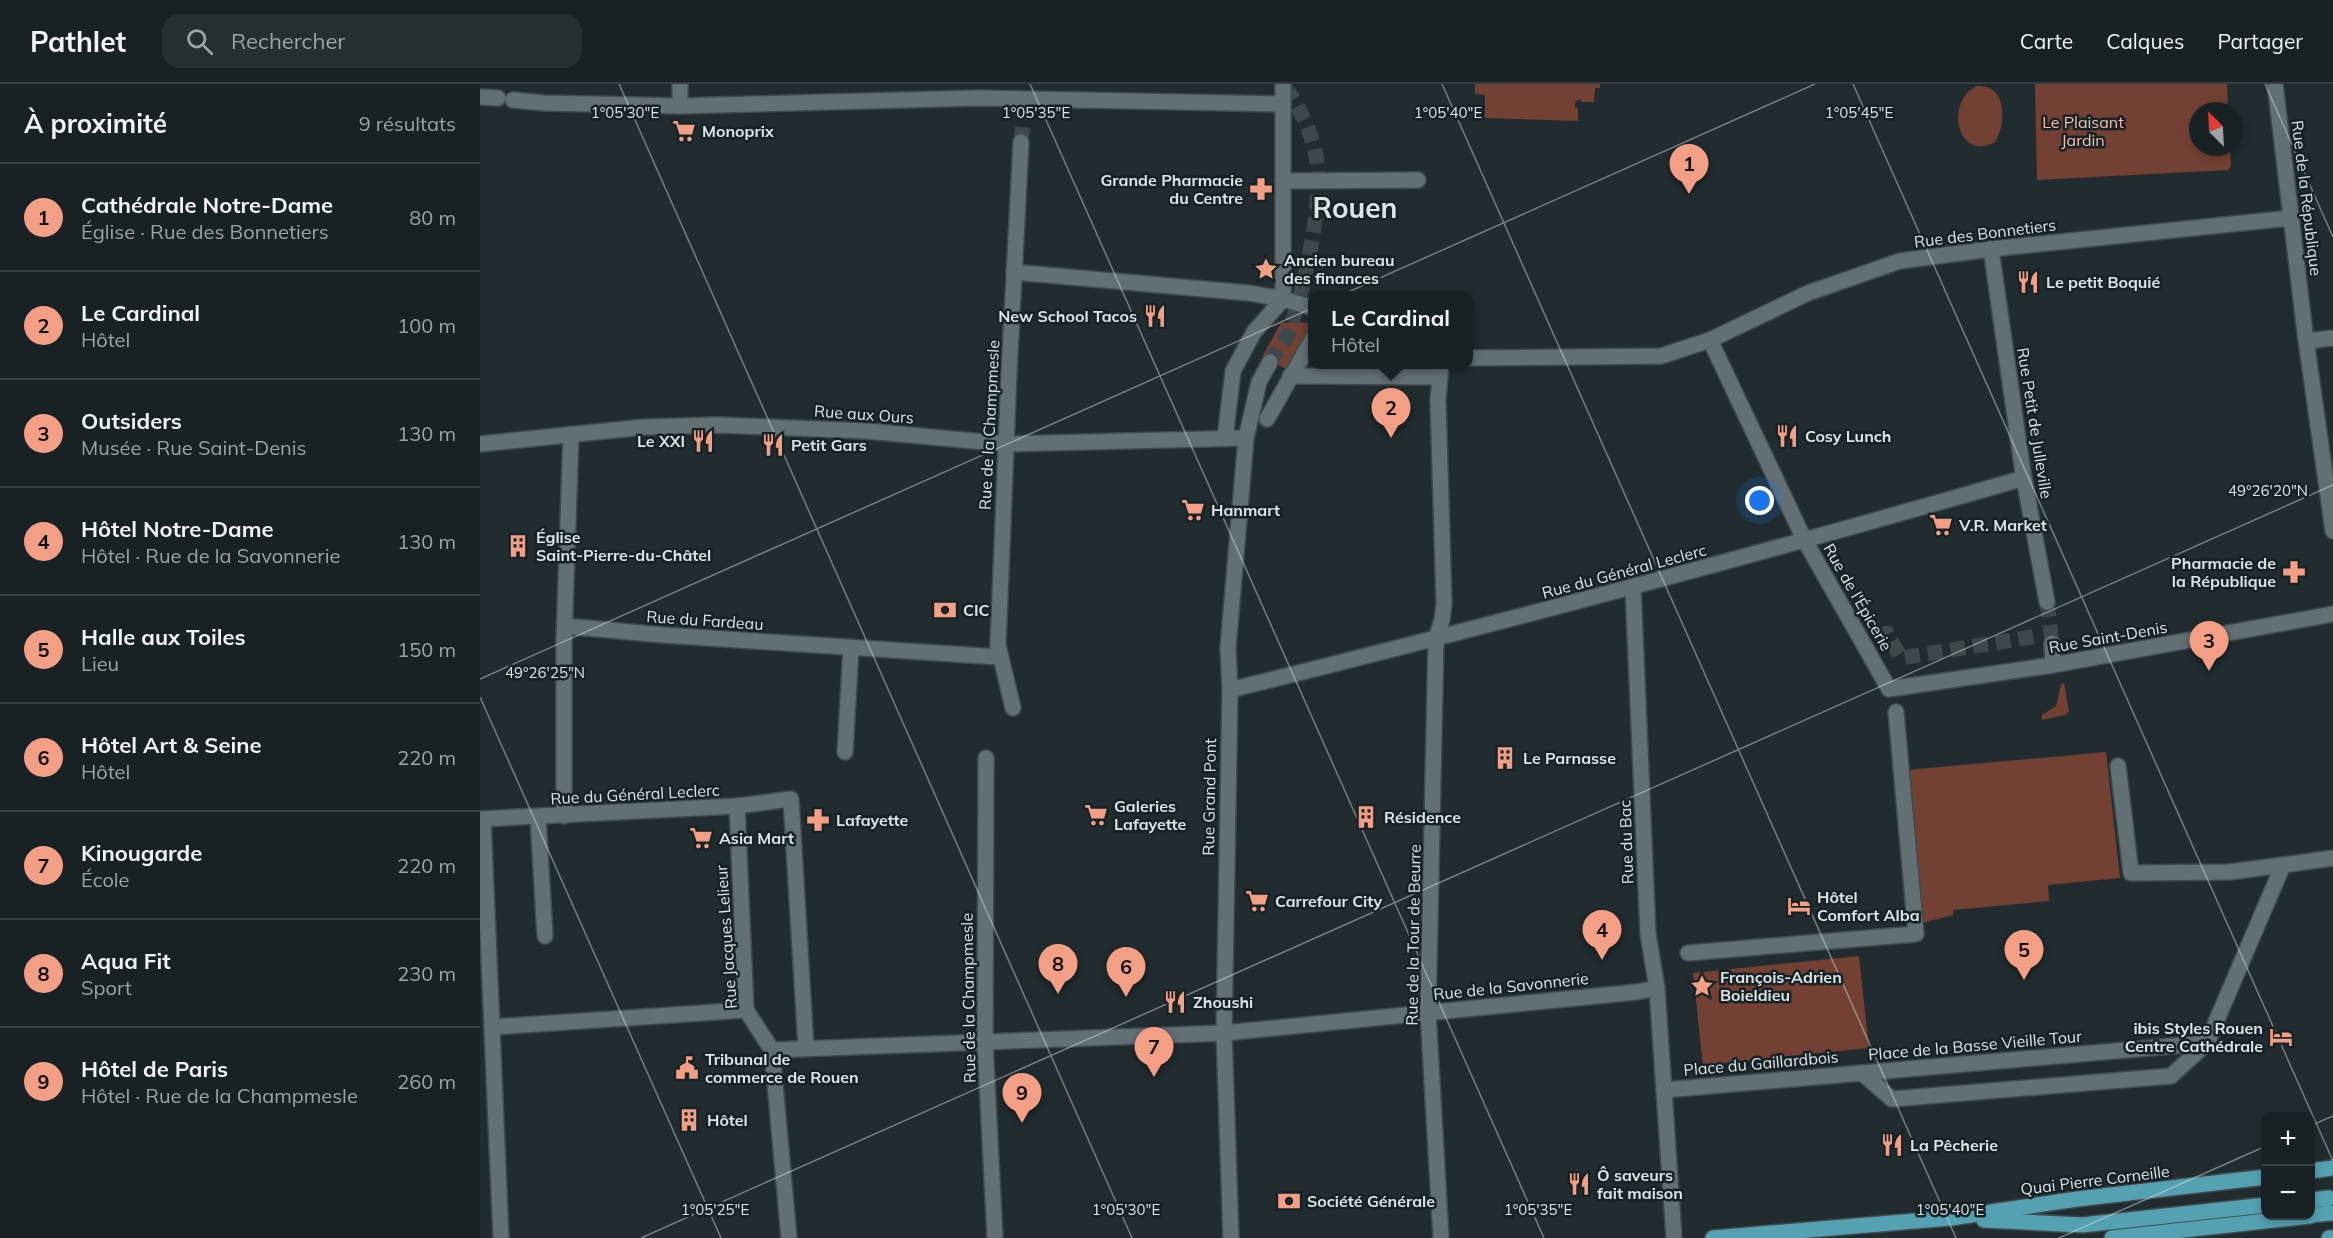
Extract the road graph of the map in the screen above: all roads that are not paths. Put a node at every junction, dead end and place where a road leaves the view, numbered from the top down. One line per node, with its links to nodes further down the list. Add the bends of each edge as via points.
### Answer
1 (680, 84): 7 (street)
2 (1283, 84): 6 (street)
3 (2275, 84): 11 (street, Rue de la République)
4 (977, 91): 6 (street, via 1024,105); 7 (street)
5 (480, 97): 7 (street)
6 (1283, 104): 10 (street)
7 (680, 106)
8 (1021, 142): 13 (street, Rue de la Champmesle)
9 (1418, 180): 10 (street)
10 (1283, 181): 14 (street)
11 (2291, 218): 12 (street, Rue des Bonnetiers); 17 (street, Rue de la République)
12 (1991, 249): 18 (street, Rue des Bonnetiers, via 1900,261 1808,293); 30 (street, Rue Petit de Julleville)
13 (1014, 272): 14 (street); 29 (street, Rue de la Champmesle)
14 (1283, 299): 15 (street); 26 (street, via 1254,332 1233,371)
15 (1308, 306)
16 (2333, 338): 17 (street)
17 (2307, 341): 31 (street, Rue de la République)
18 (1704, 342): 20 (street, Rue des Bonnetiers, via 1661,356); 32 (street, Rue de l'Épicerie)
19 (1308, 346): 23 (street)
20 (1473, 358)
21 (1270, 363): 27 (street, Rue Grand Pont, via 1259,382)
22 (1439, 375): 23 (street); 37 (street, Rue de la Tour de Beurre, via 1444,604)
23 (1290, 376): 24 (street)
24 (1266, 419)
25 (571, 434): 28 (street, Rue aux Ours); 29 (street, Rue aux Ours, via 718,425 867,431); 36 (street)
26 (1225, 438): 27 (street, Rue aux Ours); 29 (street, Rue aux Ours)
27 (1246, 438): 43 (street, Rue Grand Pont, via 1228,648)
28 (480, 444)
29 (1006, 444): 40 (street, Rue de la Champmesle)
30 (2024, 478): 32 (street, Rue du Général Leclerc); 34 (street, Rue Petit de Julleville)
31 (2333, 531)
32 (1805, 541): 33 (street, Rue du Général Leclerc); 42 (street, Rue de l'Épicerie)
33 (1633, 587): 37 (street, Rue du Général Leclerc); 57 (street, Rue du Bac, via 1648,934)
34 (2047, 602)
35 (2333, 614): 41 (street, Rue Saint-Denis)
36 (565, 626): 39 (street, Rue du Fardeau); 50 (street)
37 (1436, 639): 43 (street, Rue du Général Leclerc); 59 (street, Rue de la Tour de Beurre)
38 (2052, 643): 41 (street)
39 (846, 648): 40 (street, Rue du Fardeau); 46 (street)
40 (999, 657): 44 (street, Rue de la Champmesle)
41 (2054, 665): 42 (street, Rue Saint-Denis)
42 (1889, 688)
43 (1230, 690): 61 (street, Rue Grand Pont)
44 (1013, 708)
45 (1896, 712): 56 (street, via 1916,934)
46 (845, 752)
47 (986, 758): 62 (street, Rue de la Champmesle)
48 (2118, 765): 54 (street, via 2131,873)
49 (737, 806): 50 (street, Rue du Général Leclerc); 58 (street, Rue Jacques Lelieur); 64 (street, Rue du Général Leclerc, via 791,799)
50 (564, 816): 51 (street, Rue du Général Leclerc)
51 (538, 817): 52 (street, Rue du Général Leclerc); 55 (street)
52 (481, 819): 60 (street)
53 (2333, 858): 54 (street)
54 (2281, 871): 63 (street, Place de la Basse Vieille Tour)
55 (545, 936)
56 (1688, 953)
57 (1657, 988): 59 (street, Rue de la Savonnerie); 67 (street, Rue du Bac)
58 (746, 1010): 60 (street); 65 (street, Rue Jacques Lelieur)
59 (1428, 1012): 61 (street, Rue de la Savonnerie); 81 (street, Rue de la Tour de Beurre)
60 (492, 1027): 77 (street)
61 (1224, 1033): 62 (street, Rue de la Savonnerie); 80 (street, Rue Grand Pont)
62 (985, 1042): 64 (street, Rue de la Savonnerie); 79 (street, Rue de la Champmesle)
63 (2207, 1042): 66 (street, Place de la Basse Vieille Tour); 66 (street, Place de la Basse Vieille Tour, via 2171,1076 2063,1086 1892,1100)
64 (806, 1048): 65 (street, Rue de la Savonnerie)
65 (772, 1050): 78 (street, Rue Jacques Lelieur)
66 (1862, 1073): 67 (street, Place du Gaillardbois)
67 (1664, 1090): 82 (street, Rue du Bac)
68 (2333, 1168): 69 (main road)
69 (2315, 1170)
70 (2261, 1176): 74 (main road, Quai Pierre Corneille)
71 (2315, 1201): 73 (main road, via 2330,1205)
72 (2261, 1205): 74 (main road, via 2082,1225)
73 (2315, 1212)
74 (1951, 1218): 76 (main road, Quai Pierre Corneille)
75 (2267, 1220): 85 (main road)
76 (1805, 1230): 83 (main road, Quai Pierre Corneille); 84 (main road)
77 (501, 1238)
78 (789, 1238)
79 (995, 1238)
80 (1231, 1238)
81 (1441, 1238)
82 (1674, 1238)
83 (1713, 1238)
84 (1788, 1238)
85 (2112, 1238)

